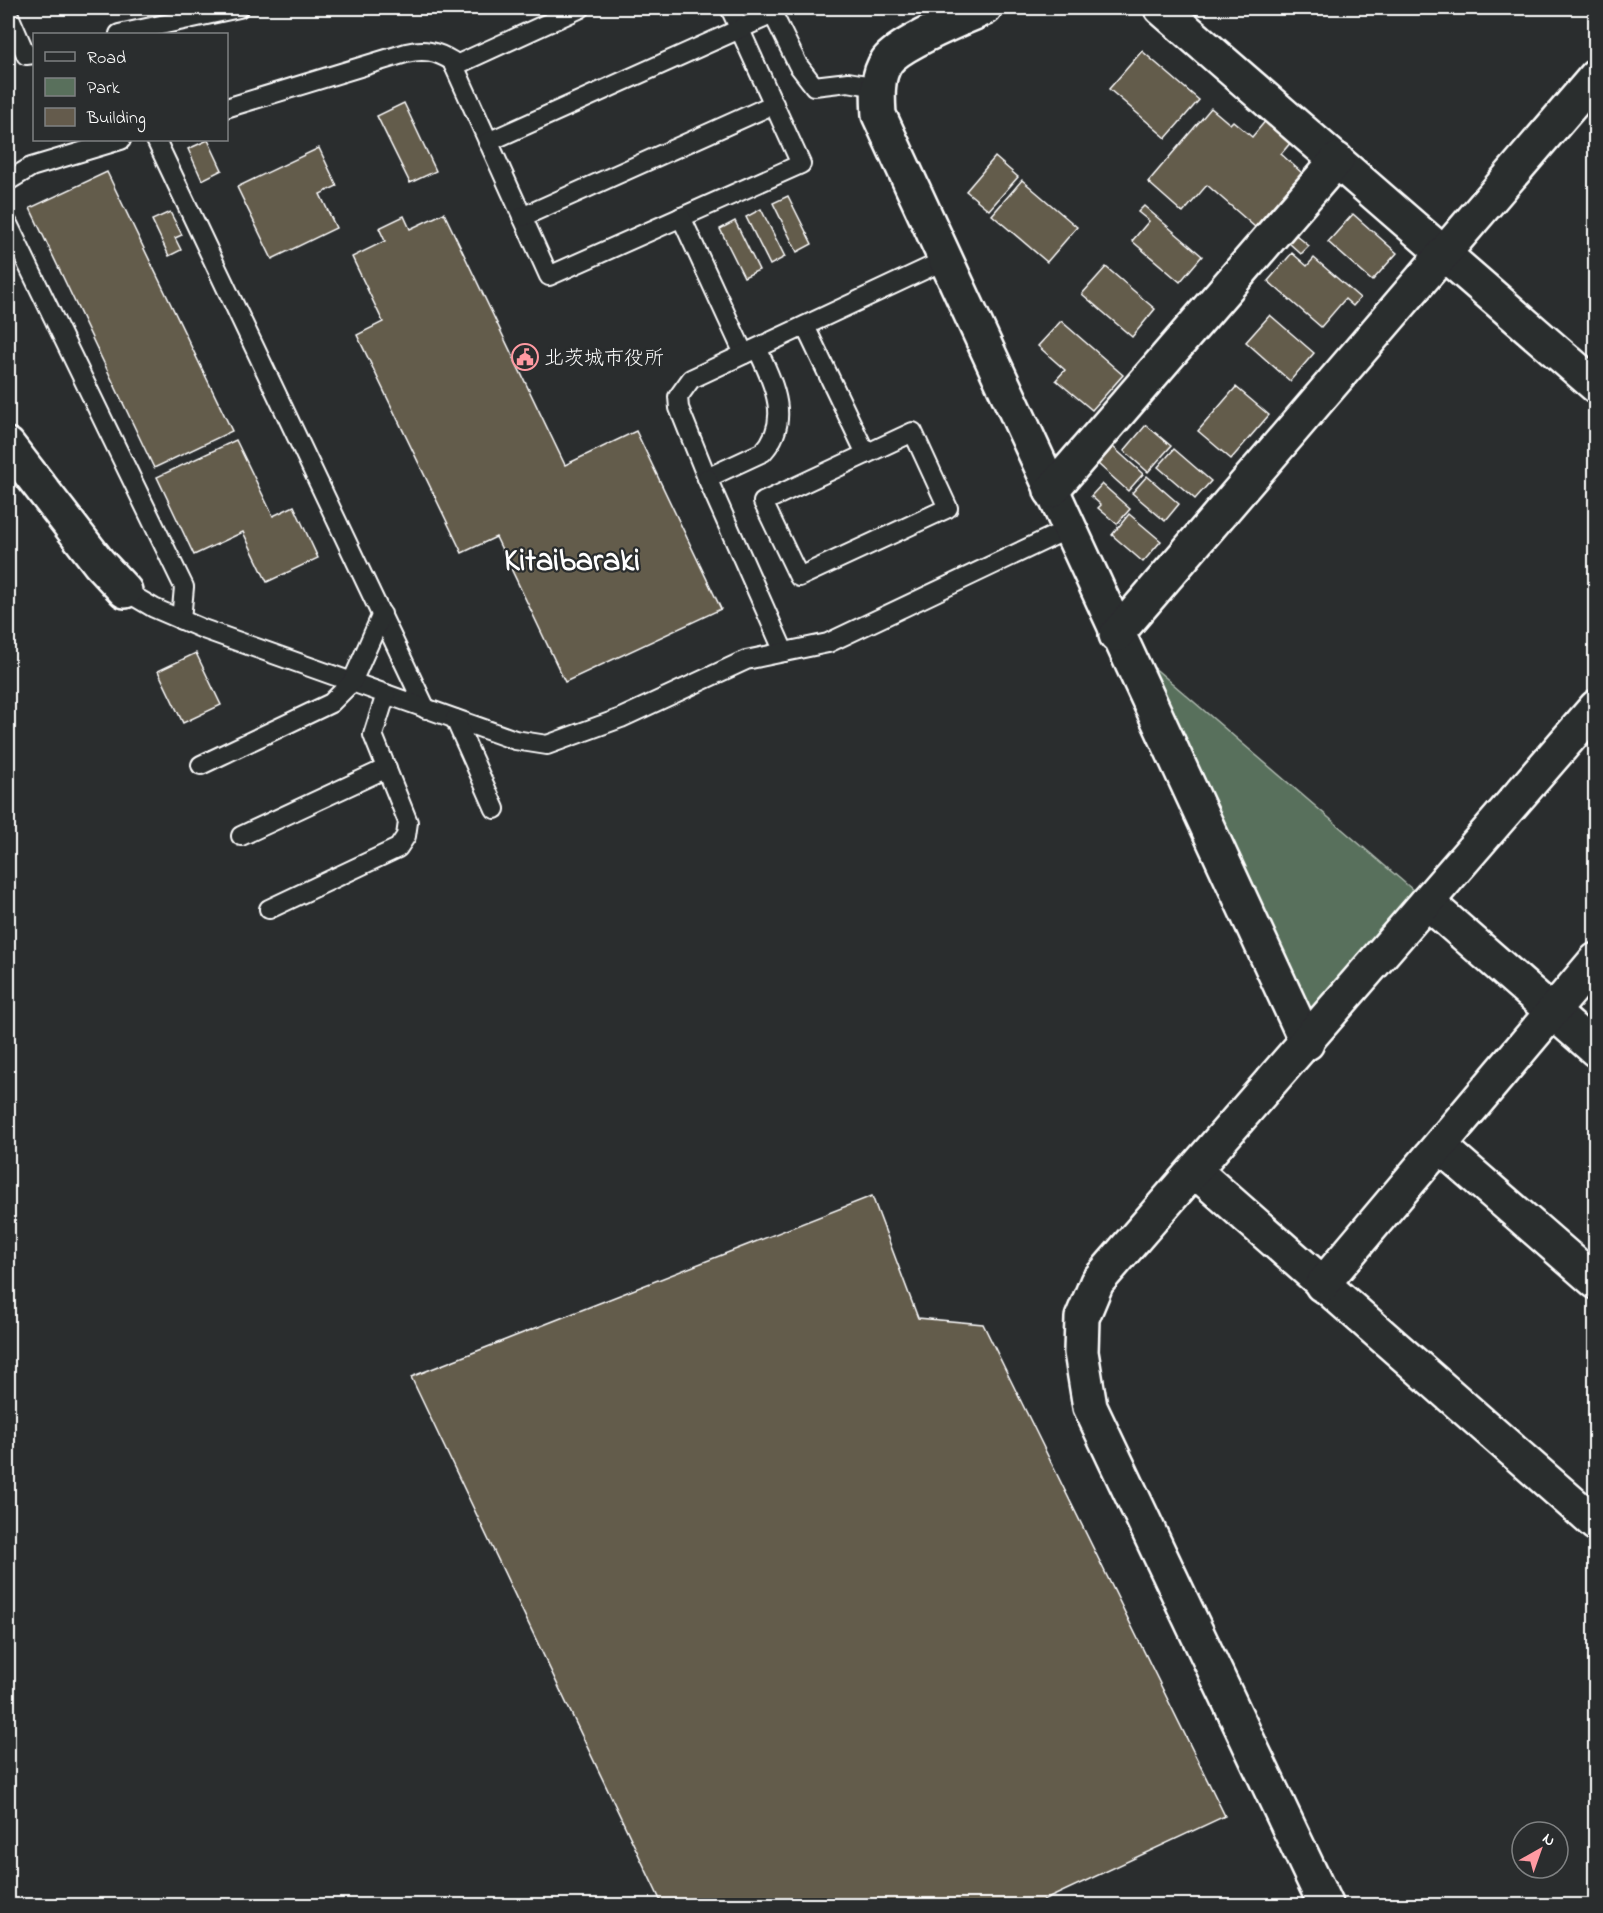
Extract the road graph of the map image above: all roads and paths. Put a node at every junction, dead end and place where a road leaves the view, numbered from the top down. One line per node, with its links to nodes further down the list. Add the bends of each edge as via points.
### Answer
1 (239, 8): 9 (lane)
2 (581, 8): 11 (lane)
3 (730, 8): 8 (lane)
4 (985, 8): 13 (street, via 909,44 887,61)
5 (1161, 8): 19 (street)
6 (772, 10): 8 (lane); 13 (lane, via 798,65 814,86 848,82)
7 (8, 13): 10 (lane, via 26,55)
8 (740, 29): 14 (lane); 18 (lane)
9 (124, 33)
10 (33, 54)
11 (454, 66): 15 (lane, via 436,51 420,50); 18 (lane)
12 (1596, 76): 24 (street)
13 (878, 87): 25 (street, via 879,116)
14 (774, 104): 21 (lane); 22 (lane, via 801,164)
15 (228, 107)
16 (118, 141): 20 (lane, via 31,167)
17 (156, 141): 35 (lane)
18 (488, 142): 21 (lane)
19 (1337, 160): 24 (street); 32 (street)
20 (8, 181)
21 (522, 217): 22 (lane, via 549,276)
22 (681, 217): 27 (lane)
23 (8, 224): 36 (lane, via 184,587)
24 (1443, 252): 28 (street); 37 (street)
25 (945, 260): 26 (lane); 32 (street)
26 (805, 326): 27 (lane); 30 (lane)
27 (750, 351): 31 (lane, via 691,379 678,397); 31 (lane, via 778,395 777,422 763,452)
28 (1596, 386)
29 (8, 445): 34 (street)
30 (866, 454): 30 (lane, via 913,432 948,508 799,578 763,502)
31 (707, 478): 38 (lane)
32 (1050, 491): 33 (street)
33 (1068, 529): 37 (street); 38 (lane, via 828,643)
34 (125, 591): 36 (lane)
35 (382, 614): 39 (lane); 42 (lane)
36 (181, 620): 39 (lane)
37 (1116, 635): 52 (street)
38 (784, 652): 43 (lane, via 747,660 621,718 547,745 515,740)
39 (351, 682): 40 (lane); 44 (lane, via 331,704)
40 (386, 694): 42 (lane); 45 (lane, via 373,735)
41 (1596, 707): 48 (street)
42 (426, 709): 43 (lane)
43 (455, 719): 46 (lane)
44 (201, 765)
45 (387, 768): 47 (lane); 49 (lane, via 408,822 406,836 398,848)
46 (495, 809)
47 (241, 836)
48 (1428, 902): 51 (street); 52 (street)
49 (269, 909)
50 (1596, 960): 51 (street)
51 (1551, 1011): 53 (street); 54 (street)
52 (1306, 1043): 55 (street)
53 (1596, 1050)
54 (1440, 1146): 56 (street); 57 (street)
55 (1194, 1171): 57 (street); 59 (street, via 1097,1282 1082,1318 1081,1352 1090,1407)
56 (1596, 1282)
57 (1322, 1285): 58 (street)
58 (1596, 1524)
59 (1326, 1905)

